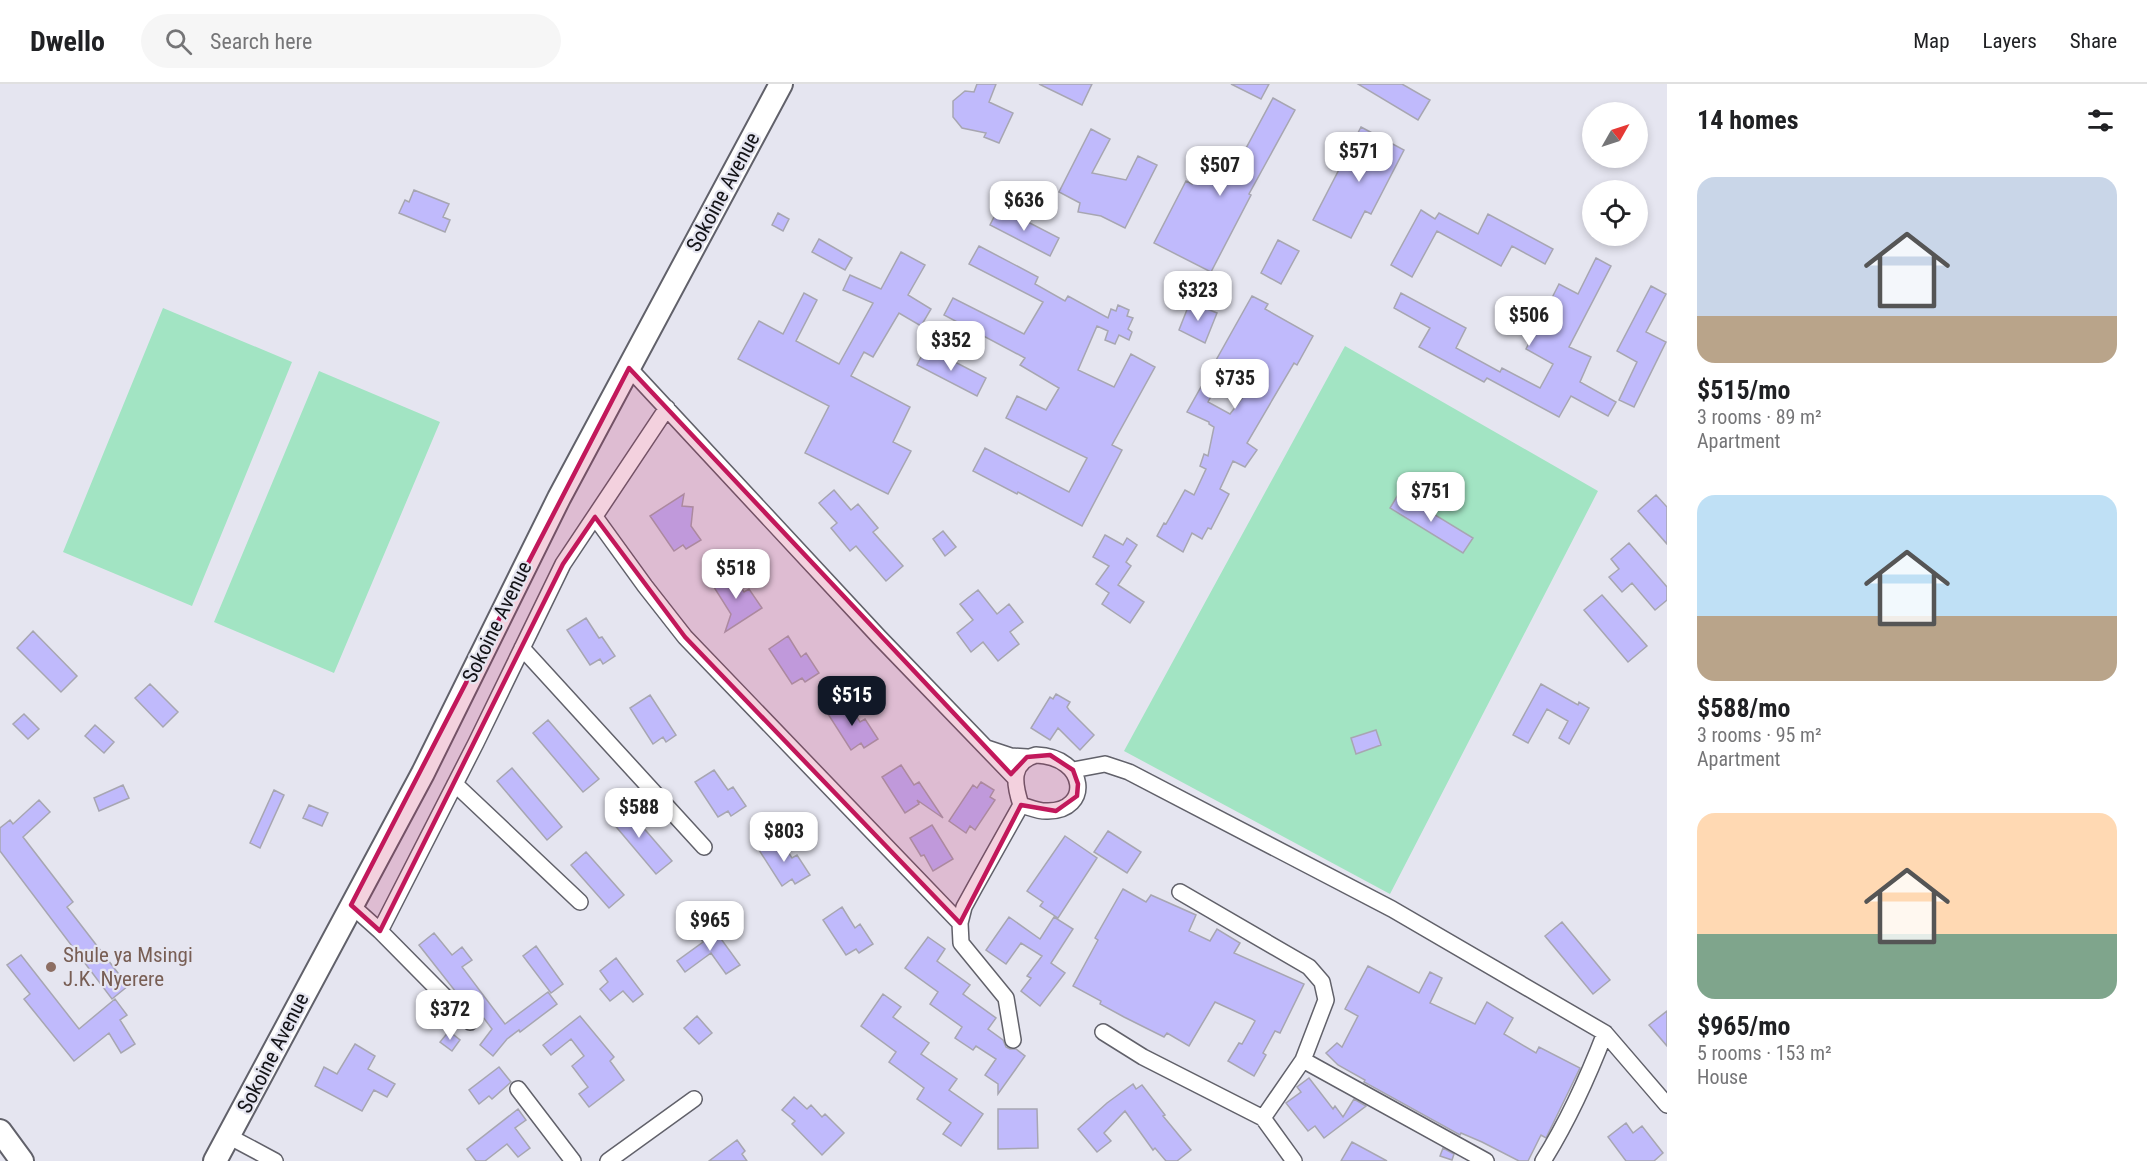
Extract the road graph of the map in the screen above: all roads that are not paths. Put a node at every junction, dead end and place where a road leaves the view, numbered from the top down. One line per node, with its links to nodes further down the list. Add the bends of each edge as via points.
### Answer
1 (781, 84): 2 (street, Sokoine Avenue)
2 (630, 368): 3 (street); 15 (street, Sokoine Avenue, via 559,498 423,773)
3 (667, 408): 4 (street); 6 (street)
4 (595, 517): 5 (street, via 563,564); 16 (street, via 685,637)
5 (522, 648): 10 (street); 12 (street)
6 (985, 747): 7 (street); 9 (street)
7 (1027, 757): 8 (street, via 1050,755); 9 (street)
8 (1073, 770): 11 (street, via 1077,796 1068,805 1044,812); 20 (street, via 1106,764 1129,772 1392,909)
9 (1015, 778): 11 (street)
10 (455, 784): 14 (street); 17 (street)
11 (1021, 805): 16 (street, via 964,907)
12 (704, 847)
13 (1180, 892): 22 (street, via 1309,967 1322,982 1326,1000)
14 (580, 902)
15 (351, 905): 17 (street); 28 (street, Sokoine Avenue)
16 (960, 923): 21 (street, via 961,943 1006,998)
17 (380, 931): 18 (street)
18 (470, 1022)
19 (1103, 1032): 26 (street, via 1143,1057)
20 (1605, 1033): 25 (street); 36 (street, via 1559,1136)
21 (1013, 1040)
22 (1303, 1060): 26 (street); 35 (street)
23 (518, 1089): 32 (street)
24 (694, 1099): 33 (street)
25 (1667, 1106)
26 (1263, 1118): 34 (street)
27 (0, 1131): 29 (street)
28 (230, 1137): 30 (street, Sokoine Avenue); 31 (street)
29 (22, 1161)
30 (215, 1161)
31 (275, 1161)
32 (573, 1161)
33 (608, 1161)
34 (1294, 1161)
35 (1485, 1161)
36 (1543, 1161)

